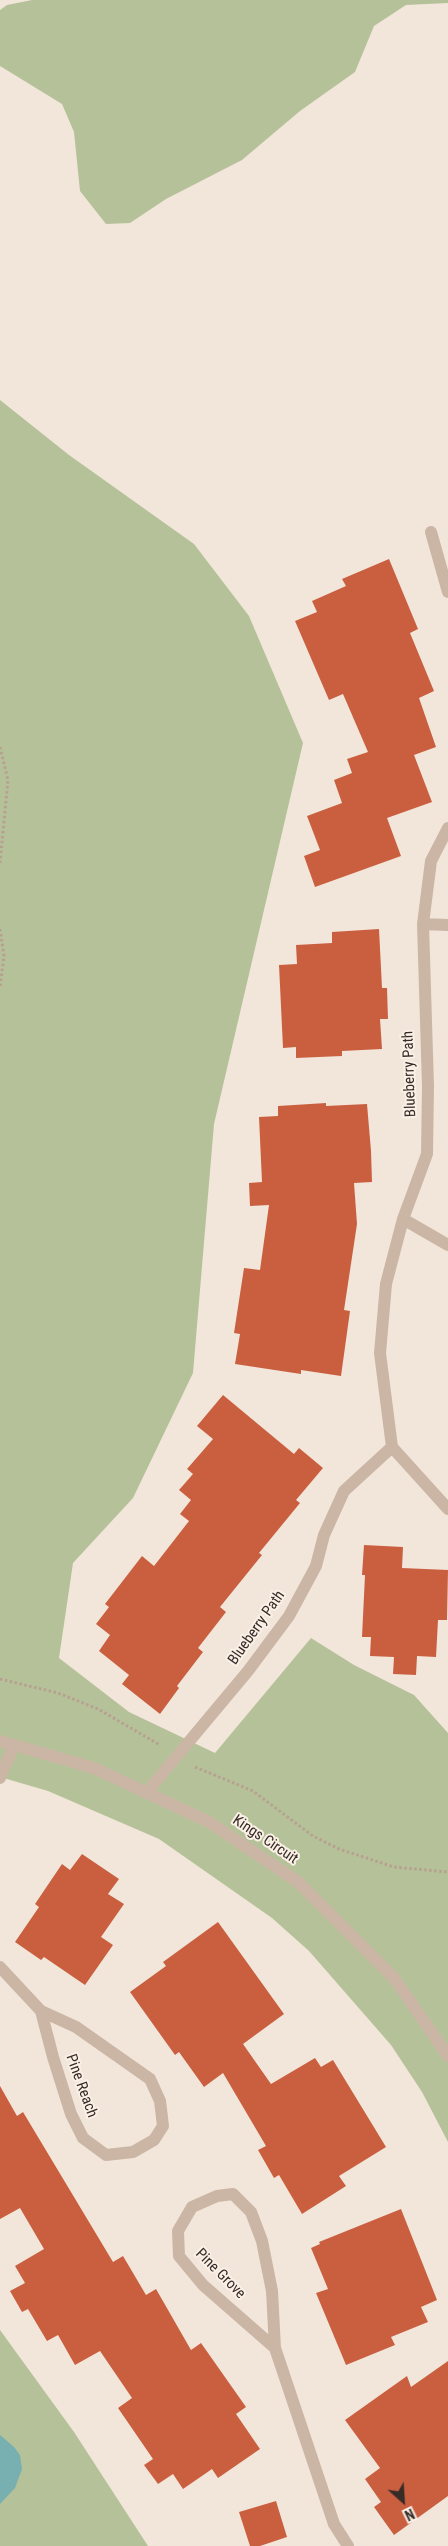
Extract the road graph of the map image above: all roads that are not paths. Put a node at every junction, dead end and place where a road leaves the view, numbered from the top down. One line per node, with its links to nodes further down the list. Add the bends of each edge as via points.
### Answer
1 (431, 532): 2 (street)
2 (448, 592)
3 (448, 828): 4 (street, Blueberry Path, via 431,861)
4 (423, 924): 5 (street); 6 (street, Blueberry Path, via 428,1086 426,1154)
5 (448, 925)
6 (403, 1219): 7 (street); 8 (street, Blueberry Path, via 386,1284 380,1353)
7 (448, 1245)
8 (392, 1447): 9 (street); 13 (street, Blueberry Path, via 344,1491 324,1535 316,1566 289,1616)
9 (448, 1509)
10 (0, 1742): 11 (street, Kings Circuit)
11 (14, 1745): 12 (street); 13 (street, Kings Circuit, via 94,1768)
12 (0, 1778)
13 (146, 1792): 16 (street, Kings Circuit, via 209,1822 298,1882 394,1978)
14 (0, 1968): 15 (street, Pine Reach)
15 (42, 2011): 15 (street, Pine Reach, via 76,2028 150,2080 160,2101 163,2126 154,2140 133,2152 106,2155 83,2138 71,2114)
16 (448, 2056)
17 (275, 2348): 17 (street, Pine Grove, via 272,2291 262,2241 251,2212 233,2194 217,2196 192,2207 178,2231 179,2256 204,2285); 18 (street, Pine Grove, via 334,2524)
18 (348, 2546)

